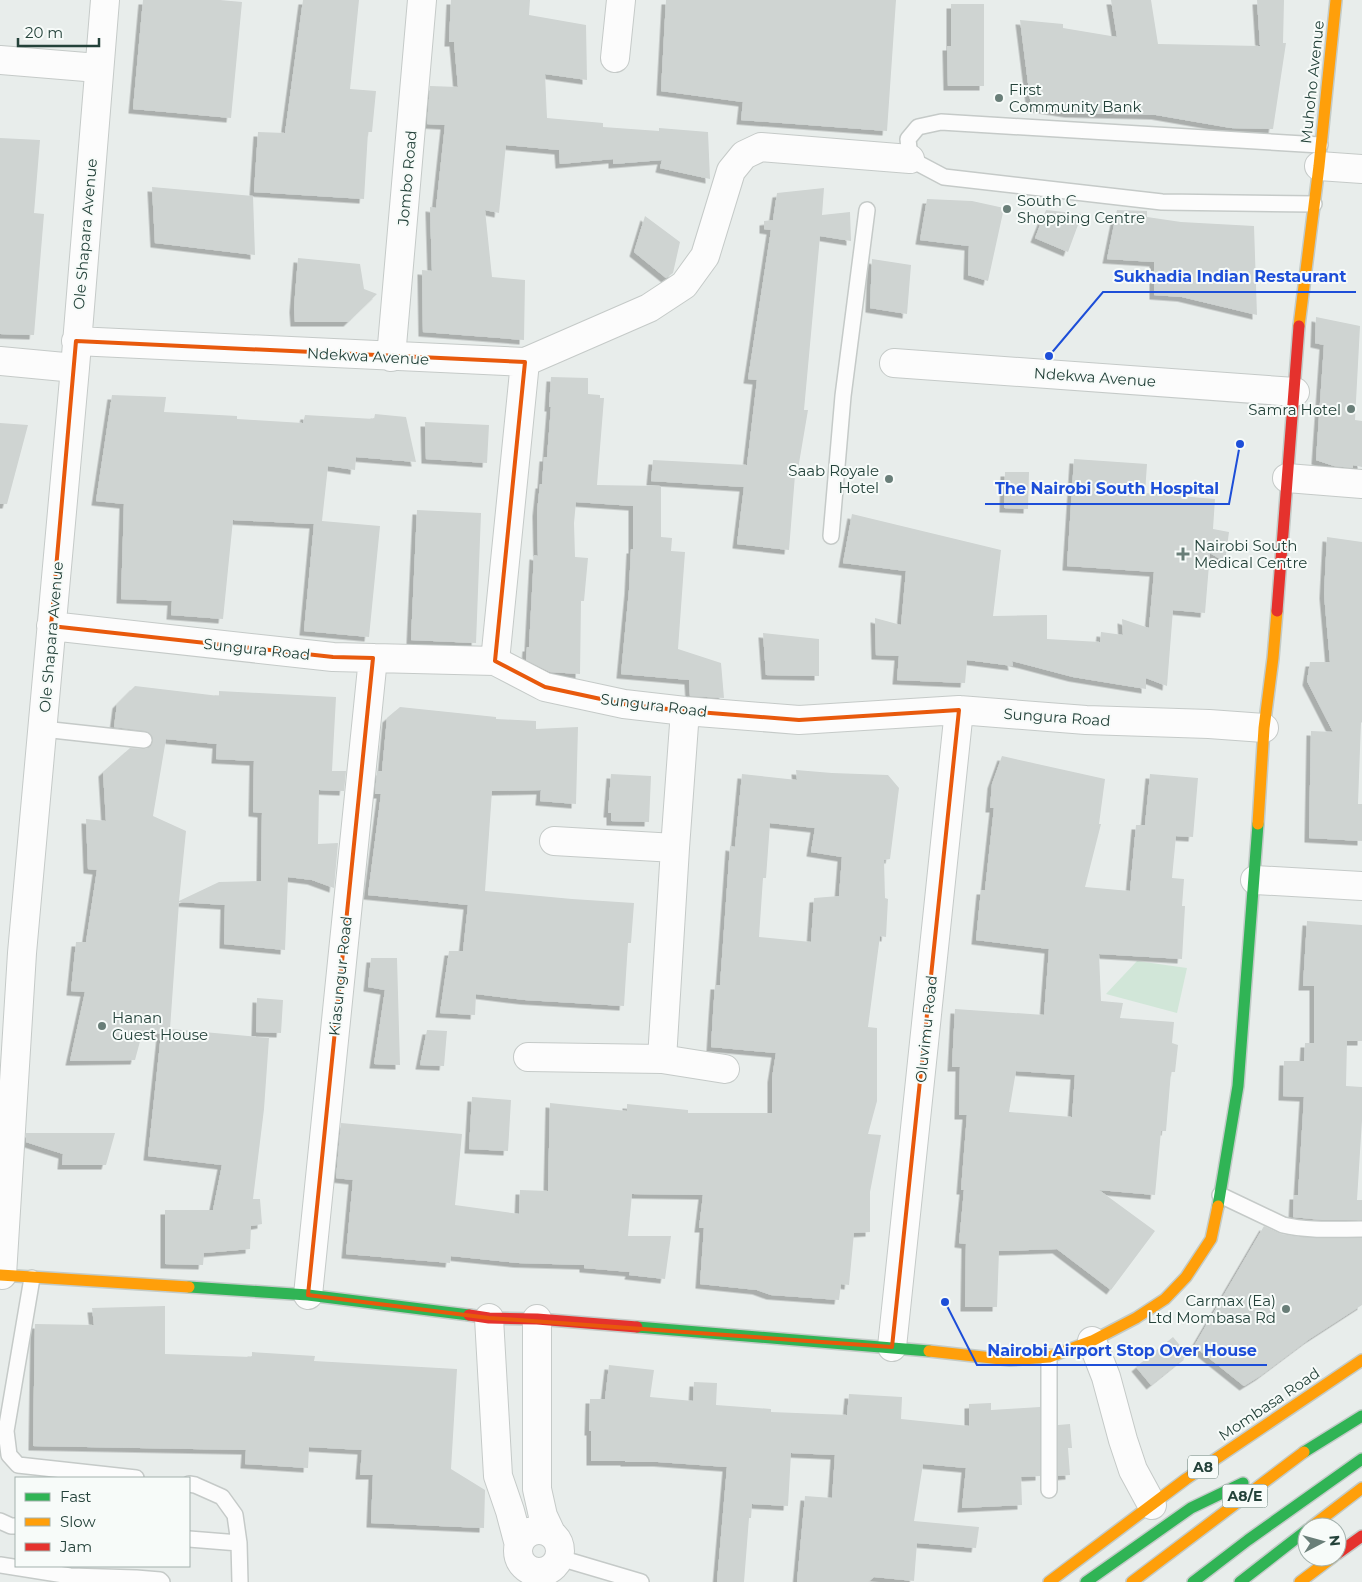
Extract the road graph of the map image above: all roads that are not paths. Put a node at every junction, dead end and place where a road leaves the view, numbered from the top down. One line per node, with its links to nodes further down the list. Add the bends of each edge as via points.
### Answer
1 (105, 0): 7 (street, Ole Shapara Avenue)
2 (422, 0): 14 (street, Jombo Road)
3 (621, 0): 5 (street)
4 (1336, 0): 8 (main road, Muhoho Avenue)
5 (615, 58)
6 (0, 60): 7 (street)
7 (98, 68): 13 (street, Ole Shapara Avenue)
8 (1319, 156): 9 (lane, via 942,122 918,127 908,139); 10 (street); 11 (main road, Muhoho Avenue)
9 (910, 159): 11 (lane, via 944,177 1153,201); 16 (street, Ndekwa Avenue, via 761,147 744,155 731,171 705,256 684,285 649,308)
10 (1362, 169)
11 (1314, 204): 19 (main road, Muhoho Avenue, via 1298,335)
12 (867, 210): 22 (lane, via 843,396)
13 (76, 341): 14 (street, Ndekwa Avenue); 18 (street, Ole Shapara Avenue)
14 (391, 357): 16 (street, Ndekwa Avenue)
15 (0, 361): 18 (street)
16 (525, 362): 25 (street)
17 (894, 362): 19 (street, Ndekwa Avenue)
18 (75, 368): 23 (street, Ole Shapara Avenue)
19 (1295, 392): 20 (main road, Muhoho Avenue)
20 (1287, 478): 21 (street); 28 (main road, Muhoho Avenue, via 1273,658)
21 (1362, 484)
22 (831, 536)
23 (51, 626): 24 (street, Sungura Road, via 334,657); 29 (street, Ole Shapara Avenue)
24 (373, 658): 25 (street, Sungura Road); 43 (street, Kiasungur Road)
25 (495, 661): 27 (street, Sungura Road, via 545,687 624,704)
26 (959, 710): 27 (street, Sungura Road, via 799,720); 28 (street, Sungura Road, via 1086,720); 47 (street, Oluvimu Road)
27 (685, 711): 32 (street)
28 (1264, 728): 33 (main road, Muhoho Avenue)
29 (43, 729): 30 (lane); 35 (street, Ole Shapara Avenue)
30 (144, 740)
31 (554, 841): 32 (street)
32 (675, 848): 37 (street)
33 (1255, 880): 34 (street); 39 (main road, Muhoho Avenue, via 1238,1086)
34 (1362, 886)
35 (11, 953): 42 (street, Ole Shapara Avenue)
36 (528, 1057): 37 (street)
37 (662, 1058): 38 (street)
38 (725, 1069)
39 (1220, 1195): 40 (lane, via 1282,1225); 46 (main road, Muhoho Avenue, via 1211,1238 1186,1277 1165,1299)
40 (1362, 1230)
41 (32, 1278): 42 (main road, Muhoho Avenue); 43 (main road, Muhoho Avenue); 53 (lane, via 6,1431 9,1455 18,1465)
42 (1, 1280)
43 (308, 1295): 44 (main road, Muhoho Avenue)
44 (489, 1318): 45 (main road, Muhoho Avenue); 66 (street, via 498,1476)
45 (537, 1319): 47 (main road, Muhoho Avenue); 61 (street, via 537,1489)
46 (1092, 1341): 48 (main road, Muhoho Avenue); 57 (street, via 1106,1377 1132,1470)
47 (892, 1347): 48 (main road, Muhoho Avenue, via 1010,1360)
48 (1049, 1357): 56 (lane)
49 (1362, 1360): 57 (main road, Mombasa Road / A8)
50 (1362, 1416): 51 (main road, A8/E)
51 (1298, 1456): 78 (main road, via 1191,1508); 79 (main road, A8/E)
52 (1362, 1459): 80 (main road, A8/E)
53 (127, 1477)
54 (190, 1484): 65 (lane, via 222,1497 235,1515)
55 (1362, 1488): 58 (main road)
56 (1050, 1490)
57 (1152, 1505): 77 (main road, Mombasa Road / A8)
58 (1324, 1517)
59 (0, 1521): 60 (lane)
60 (15, 1526)
61 (551, 1533): 66 (street, via 530,1531); 68 (street, via 560,1544)
62 (1362, 1536): 67 (main road)
63 (1297, 1538): 81 (main road)
64 (190, 1539): 65 (lane)
65 (238, 1543): 75 (lane)
66 (519, 1545): 68 (street, via 520,1562 530,1571 544,1572)
67 (1347, 1547)
68 (560, 1558): 76 (lane)
69 (0, 1565): 70 (lane)
70 (15, 1566)
71 (23, 1567): 73 (lane)
72 (1320, 1567): 82 (main road)
73 (70, 1571): 74 (lane)
74 (162, 1582)
75 (240, 1582)
76 (641, 1582)
77 (1049, 1582)
78 (1086, 1582)
79 (1132, 1582)
80 (1193, 1582)
81 (1240, 1582)
82 (1300, 1582)

